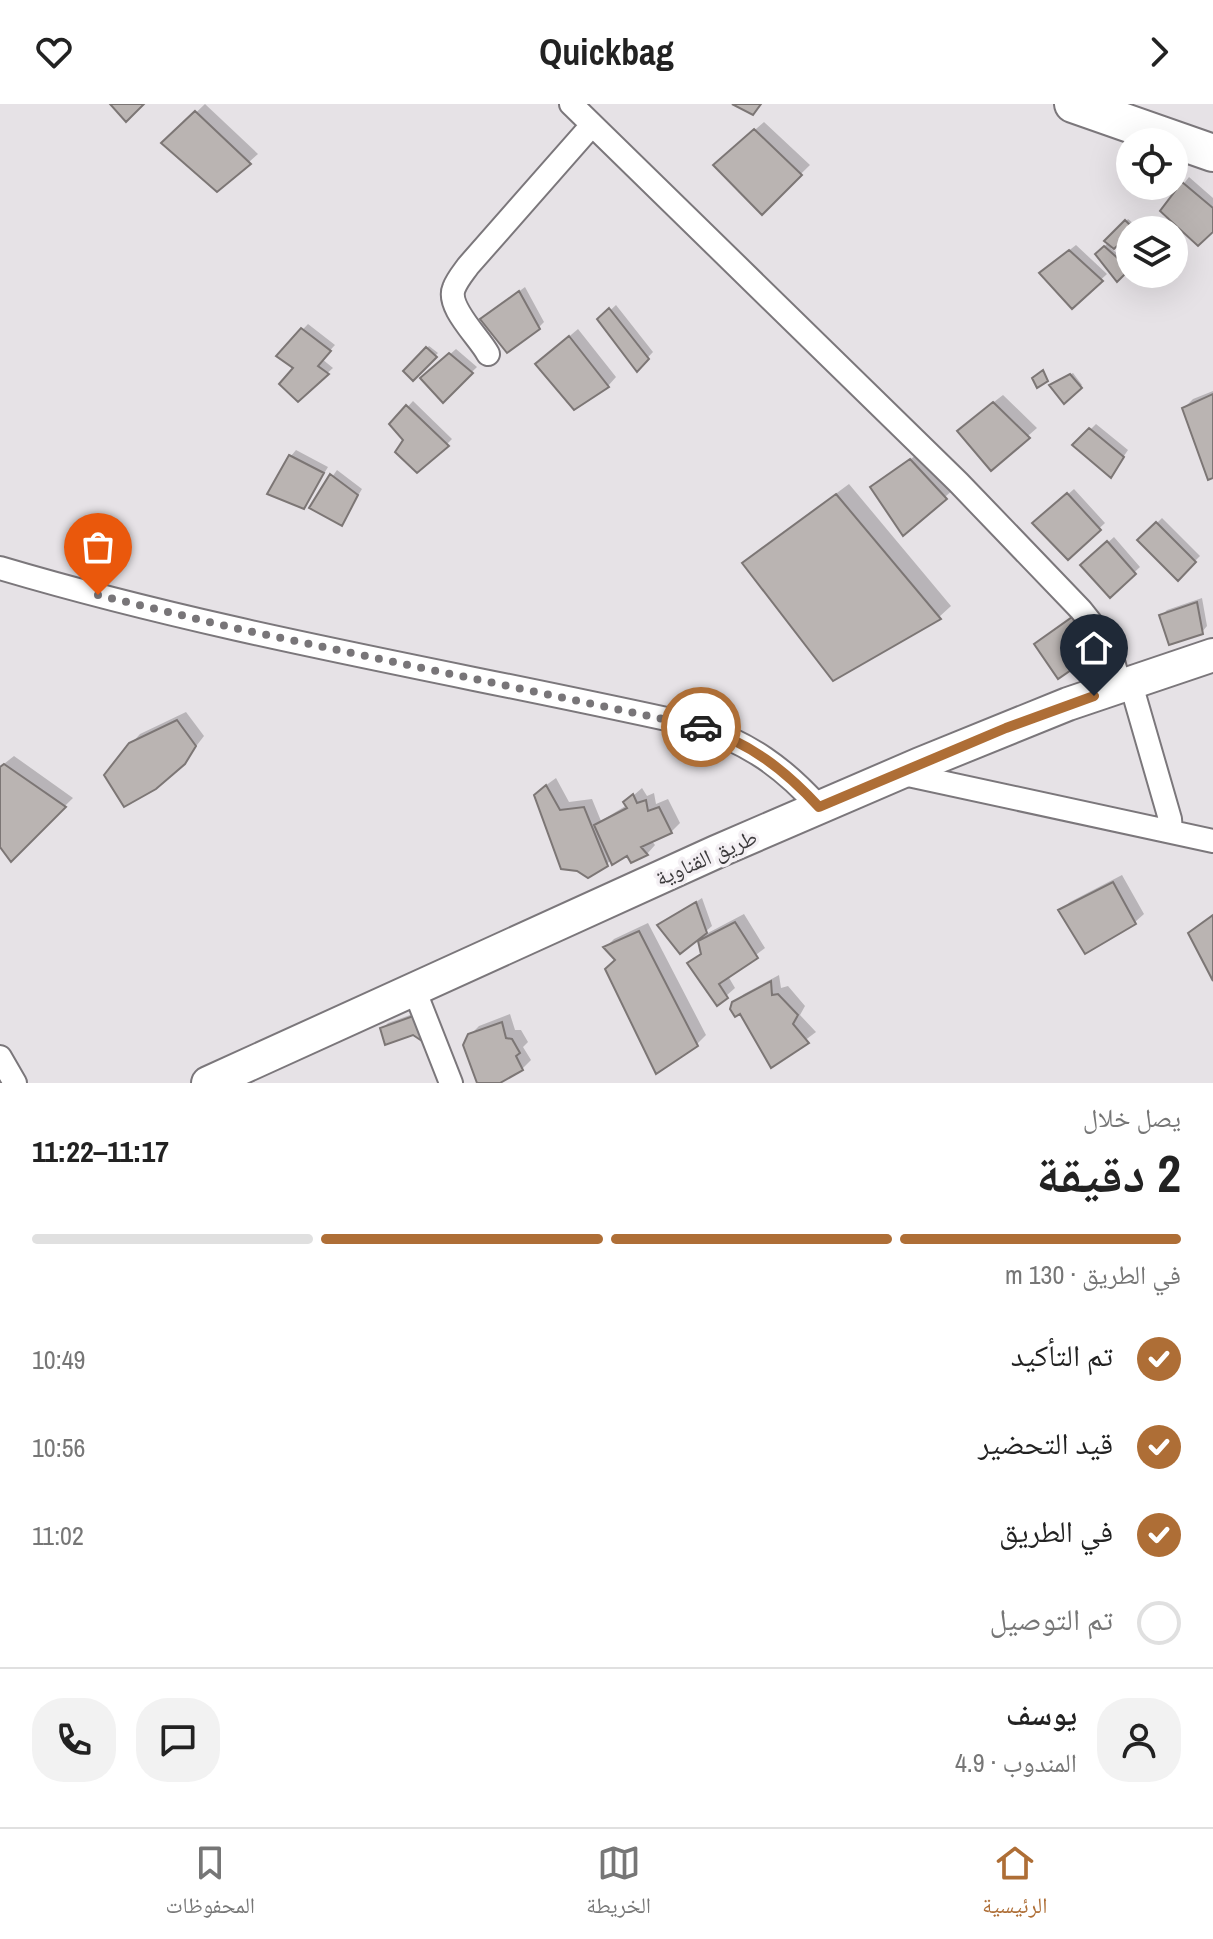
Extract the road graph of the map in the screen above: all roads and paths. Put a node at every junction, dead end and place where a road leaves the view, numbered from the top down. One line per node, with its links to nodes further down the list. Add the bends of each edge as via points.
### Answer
1 (571, 104): 3 (street)
2 (1096, 108): 4 (main road)
3 (592, 125): 5 (street, via 454,286 456,309); 8 (street, via 958,482 1081,610 1100,634)
4 (1213, 153)
5 (488, 354)
6 (0, 568): 10 (street, via 234,628 698,726 761,755 794,779)
7 (1213, 655): 8 (street, طريق القناوية)
8 (1125, 686): 9 (street, طريق القناوية); 11 (street)
9 (899, 773): 10 (street, طريق القناوية); 11 (street)
10 (819, 807): 13 (street, طريق القناوية)
11 (1171, 831): 12 (street)
12 (1213, 841)
13 (414, 989): 16 (street, طريق القناوية); 17 (street)
14 (0, 1057): 15 (street)
15 (15, 1083)
16 (208, 1083)
17 (451, 1083)

